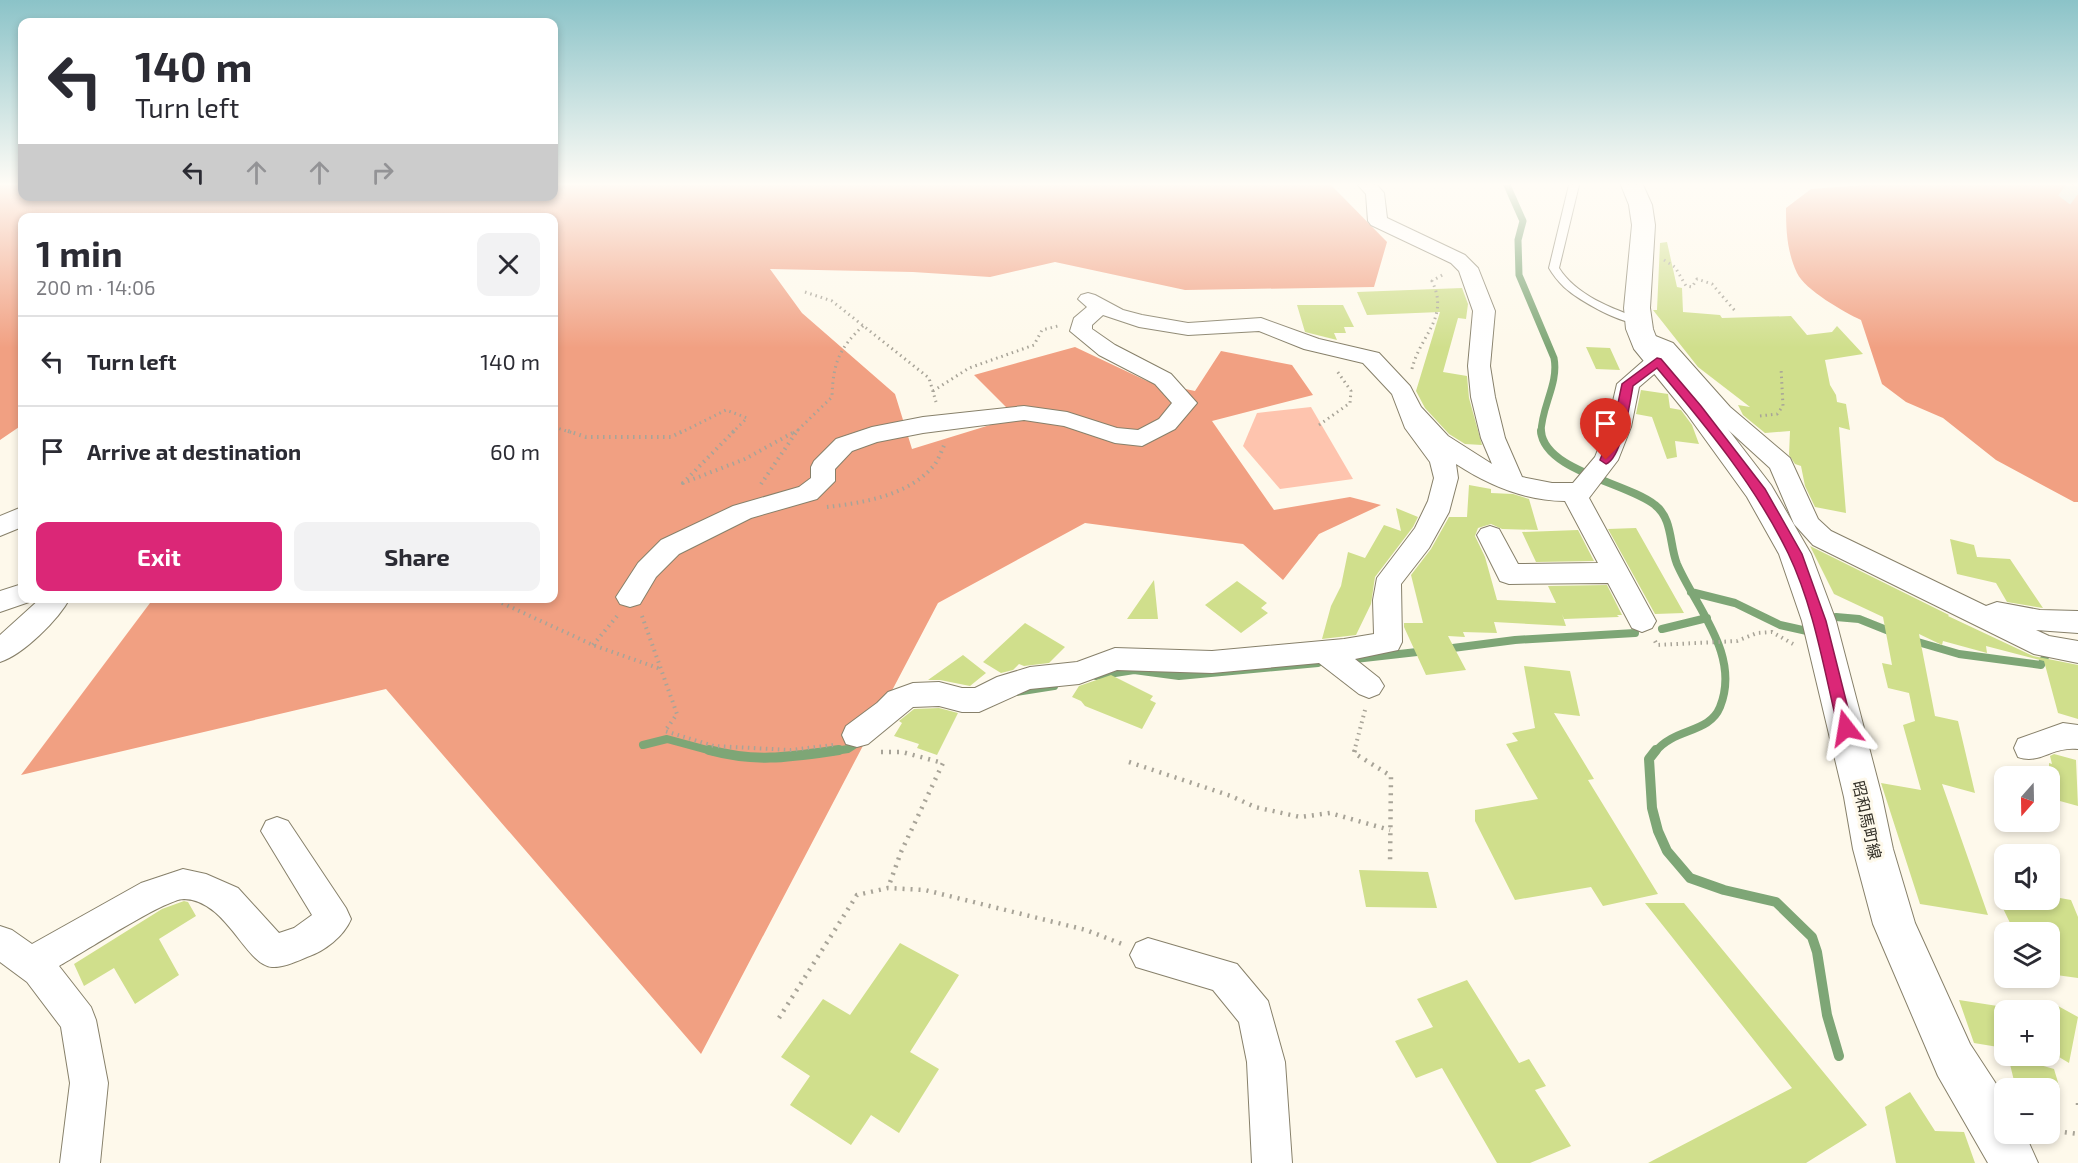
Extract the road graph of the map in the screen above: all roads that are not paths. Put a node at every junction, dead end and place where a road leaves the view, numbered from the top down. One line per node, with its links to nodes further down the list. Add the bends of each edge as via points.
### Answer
1 (1417, 239): 7 (street, via 1462,262 1472,276 1484,310 1479,366 1483,397 1493,438)
2 (1562, 239): 4 (lane, via 1554,268 1558,279 1604,306)
3 (1642, 239): 4 (main road, via 1637,297)
4 (1645, 340): 6 (street, via 1606,460); 16 (street, via 1665,348 1731,420 1781,464 1807,524 1822,538); 32 (main road, 昭和馬町線, via 1760,492 1795,554 1819,621 1894,924 1954,1060)
5 (1407, 400): 7 (street, via 1440,442 1493,476); 12 (street, via 1371,358 1292,337 1261,324 1221,328 1164,326 1116,314 1095,303 1081,331 1107,350 1163,378 1182,397 1185,403 1167,424 1142,438 1115,435 1067,419 1024,413 872,435 844,445 823,466 823,481 808,493 742,512 670,547 647,570); 20 (street, via 1414,424 1445,467 1433,520 1389,579 1388,642)
6 (1587, 480): 7 (street, via 1552,492); 11 (street)
7 (1512, 483)
8 (18, 518): 9 (street)
9 (0, 527)
10 (1490, 535): 11 (street, via 1509,574)
11 (1617, 573): 17 (street)
12 (632, 594)
13 (18, 595): 14 (street)
14 (0, 602)
15 (53, 603): 19 (street)
16 (1985, 619): 18 (street, via 1997,612); 21 (street, via 2044,646)
17 (1642, 621)
18 (2078, 622)
19 (0, 651)
20 (1325, 652): 22 (street); 24 (street, via 1212,662 1115,659 1079,673 1029,678 979,700 913,695 898,700)
21 (2078, 652)
22 (1359, 679)
23 (2078, 737): 25 (street, via 2063,735)
24 (865, 743)
25 (2029, 748)
26 (277, 831): 29 (street, via 334,919 304,942 273,951 226,899 206,889 183,885 153,894)
27 (0, 942): 29 (street)
28 (1148, 955): 31 (street, via 1224,976 1255,1014 1266,1062)
29 (30, 964): 30 (street, via 40,970 78,1020 89,1083)
30 (80, 1163)
31 (1272, 1163)
32 (2014, 1163)

